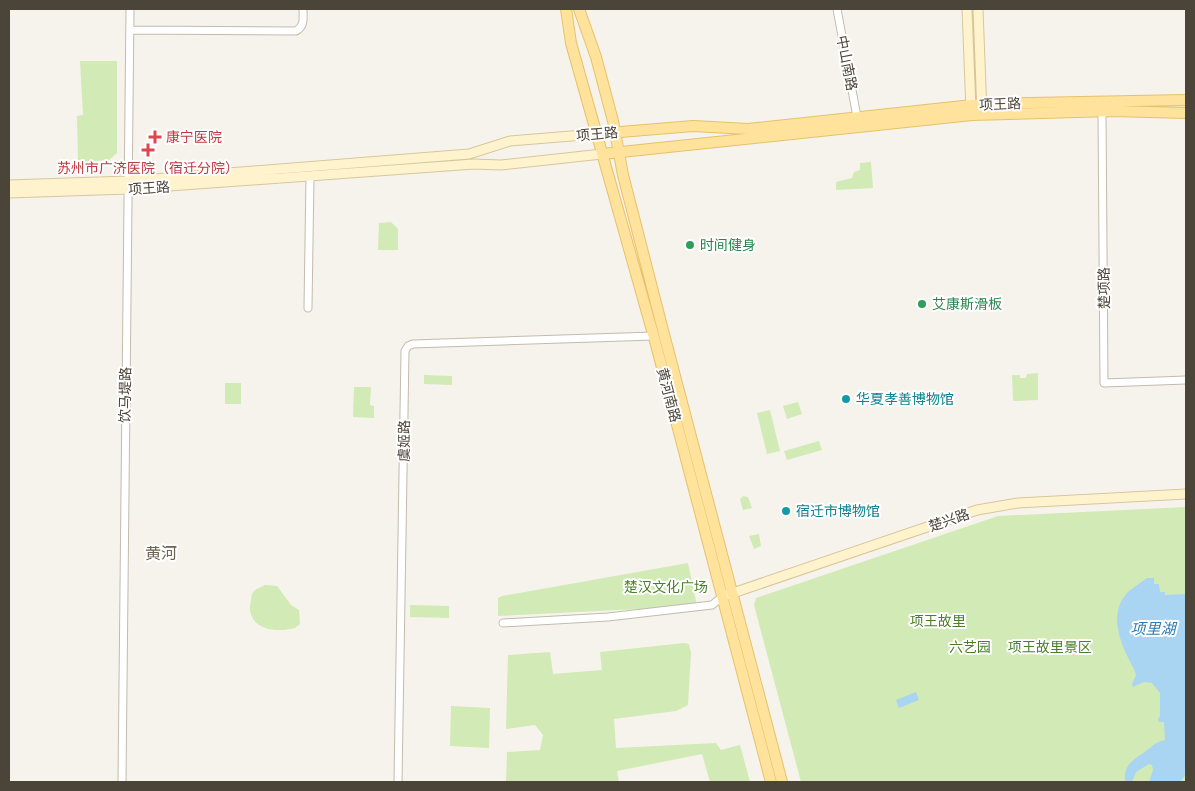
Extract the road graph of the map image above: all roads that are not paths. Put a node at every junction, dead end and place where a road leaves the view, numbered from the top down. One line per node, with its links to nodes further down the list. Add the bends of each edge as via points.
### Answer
1 (130, 9): 8 (street, 饮马堤路)
2 (303, 9): 8 (street, via 303,23 296,31)
3 (566, 9): 15 (main road, 黄河南路, via 571,43)
4 (578, 9): 14 (main road, 黄河南路, via 596,58)
5 (837, 9): 13 (street, 中山南路)
6 (967, 9): 10 (main road)
7 (978, 9): 10 (main road)
8 (130, 30): 20 (street, 饮马堤路)
9 (1186, 100): 10 (main road, 项王路)
10 (977, 110): 11 (main road, 项王路); 13 (main road, 项王路); 16 (main road, 项王路)
11 (1102, 111): 12 (main road, 项王路); 24 (street, 楚项路, via 1104,382)
12 (1186, 113)
13 (857, 117): 14 (main road, 项王路, via 748,129 707,125)
14 (616, 132): 15 (main road, 项王路); 16 (main road, 黄河南路)
15 (596, 134): 17 (main road, 黄河南路); 20 (main road, 项王路, via 510,141 469,154)
16 (619, 153): 17 (main road, 项王路); 26 (main road, 黄河南路)
17 (602, 154): 18 (main road, 项王路, via 501,165 474,164); 23 (main road, 黄河南路)
18 (310, 176): 20 (main road, 项王路); 22 (street)
19 (9, 185): 20 (main road, 项王路)
20 (128, 185): 21 (main road, 项王路); 28 (street, 饮马堤路)
21 (9, 193)
22 (308, 308)
23 (654, 336): 26 (main road, 黄河南路); 29 (street, 虞姬路, via 408,346)
24 (1186, 380)
25 (1186, 494): 26 (main road, 楚兴路, via 1018,503 977,510)
26 (727, 595): 27 (street, via 712,605); 30 (main road, 黄河南路); 31 (main road, 黄河南路)
27 (503, 624)
28 (122, 782)
29 (398, 782)
30 (771, 782)
31 (782, 782)

